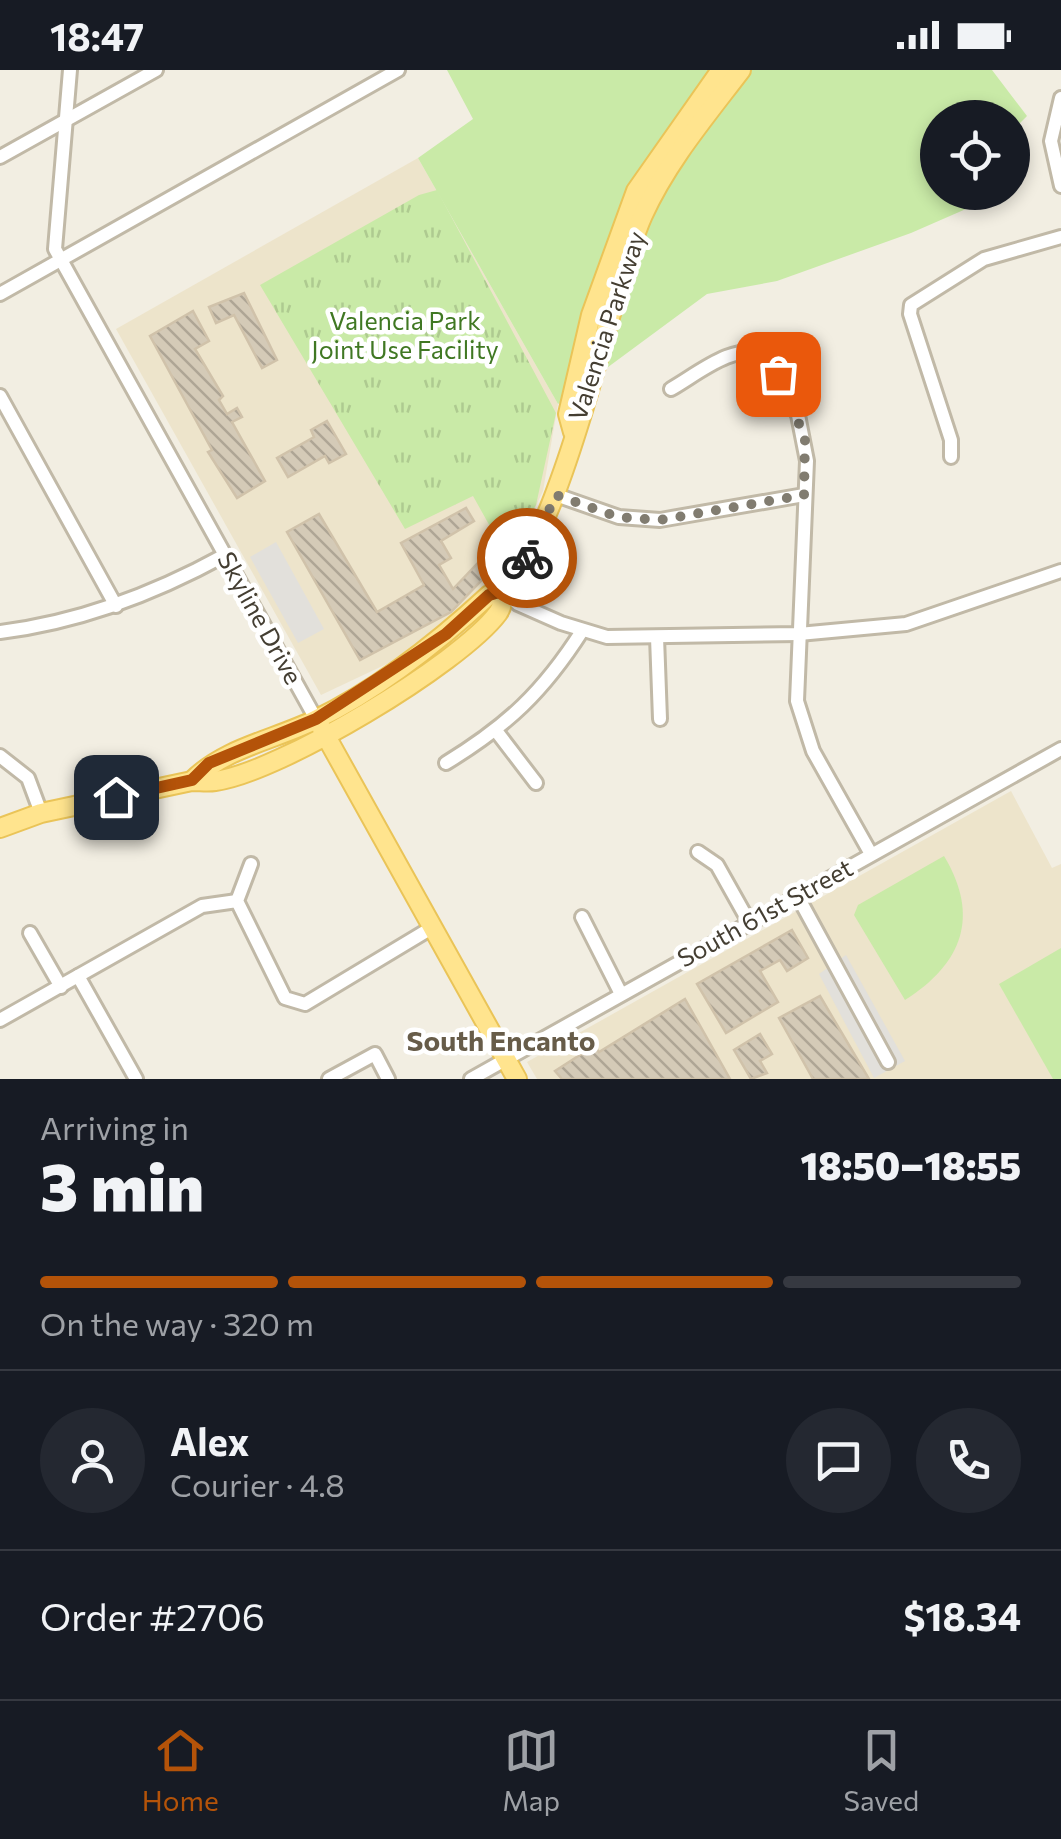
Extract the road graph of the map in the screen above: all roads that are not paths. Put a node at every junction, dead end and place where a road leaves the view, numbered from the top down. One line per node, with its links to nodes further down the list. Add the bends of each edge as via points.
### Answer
1 (70, 70): 7 (street)
2 (156, 70): 7 (street)
3 (398, 70): 11 (street)
4 (721, 70): 15 (main road, Valencia Parkway, via 636,191 591,315 568,414)
5 (741, 70): 15 (main road, Valencia Parkway, via 645,209)
6 (1061, 98): 9 (street, via 1052,152)
7 (65, 121): 8 (street); 11 (street, via 53,235)
8 (0, 158)
9 (1061, 186)
10 (1061, 238): 16 (street, via 984,259 912,305)
11 (61, 261): 12 (street); 19 (street, Skyline Drive)
12 (0, 294)
13 (671, 389): 18 (street, via 737,352 766,354 805,438)
14 (0, 396): 22 (street)
15 (573, 432): 17 (main road, Valencia Parkway)
16 (951, 458)
17 (556, 495): 18 (street, via 618,517 660,520); 21 (main road, Valencia Parkway, via 533,550)
18 (804, 495): 25 (street)
19 (225, 555): 22 (street); 28 (street, Skyline Drive)
20 (1061, 571): 25 (street, via 906,624)
21 (502, 591): 23 (street); 28 (main road, Valencia Parkway, via 499,612 457,651)
22 (116, 606): 24 (street)
23 (582, 631): 26 (street); 29 (street, via 549,683)
24 (0, 632)
25 (799, 634): 26 (street); 37 (street, via 802,723)
26 (658, 638): 27 (street)
27 (660, 719)
28 (321, 728): 34 (main road, Valencia Parkway, via 216,781 192,780); 43 (main road, Skyline Drive)
29 (498, 732): 32 (street); 33 (street)
30 (1061, 749): 37 (street, South 61st Street)
31 (0, 756): 34 (street, via 28,778)
32 (446, 763)
33 (536, 783)
34 (40, 814): 35 (main road, Valencia Parkway)
35 (0, 828)
36 (698, 852): 42 (street, via 717,865)
37 (871, 854): 39 (street, South 61st Street)
38 (252, 864): 40 (street)
39 (797, 895): 42 (street, South 61st Street); 50 (street)
40 (237, 901): 43 (street, via 293,1004 306,1004); 45 (street, via 202,906)
41 (582, 917): 47 (street)
42 (749, 922): 47 (street, South 61st Street)
43 (433, 927): 49 (main road, Skyline Drive)
44 (30, 933): 46 (street)
45 (78, 976): 46 (street); 51 (street)
46 (61, 987): 48 (street)
47 (621, 994): 49 (street, South 61st Street)
48 (1, 1017)
49 (506, 1060): 54 (street, South 61st Street); 55 (main road, Skyline Drive)
50 (888, 1062)
51 (136, 1079)
52 (329, 1079): 53 (street, via 374,1054)
53 (388, 1079)
54 (472, 1079)
55 (517, 1079)

